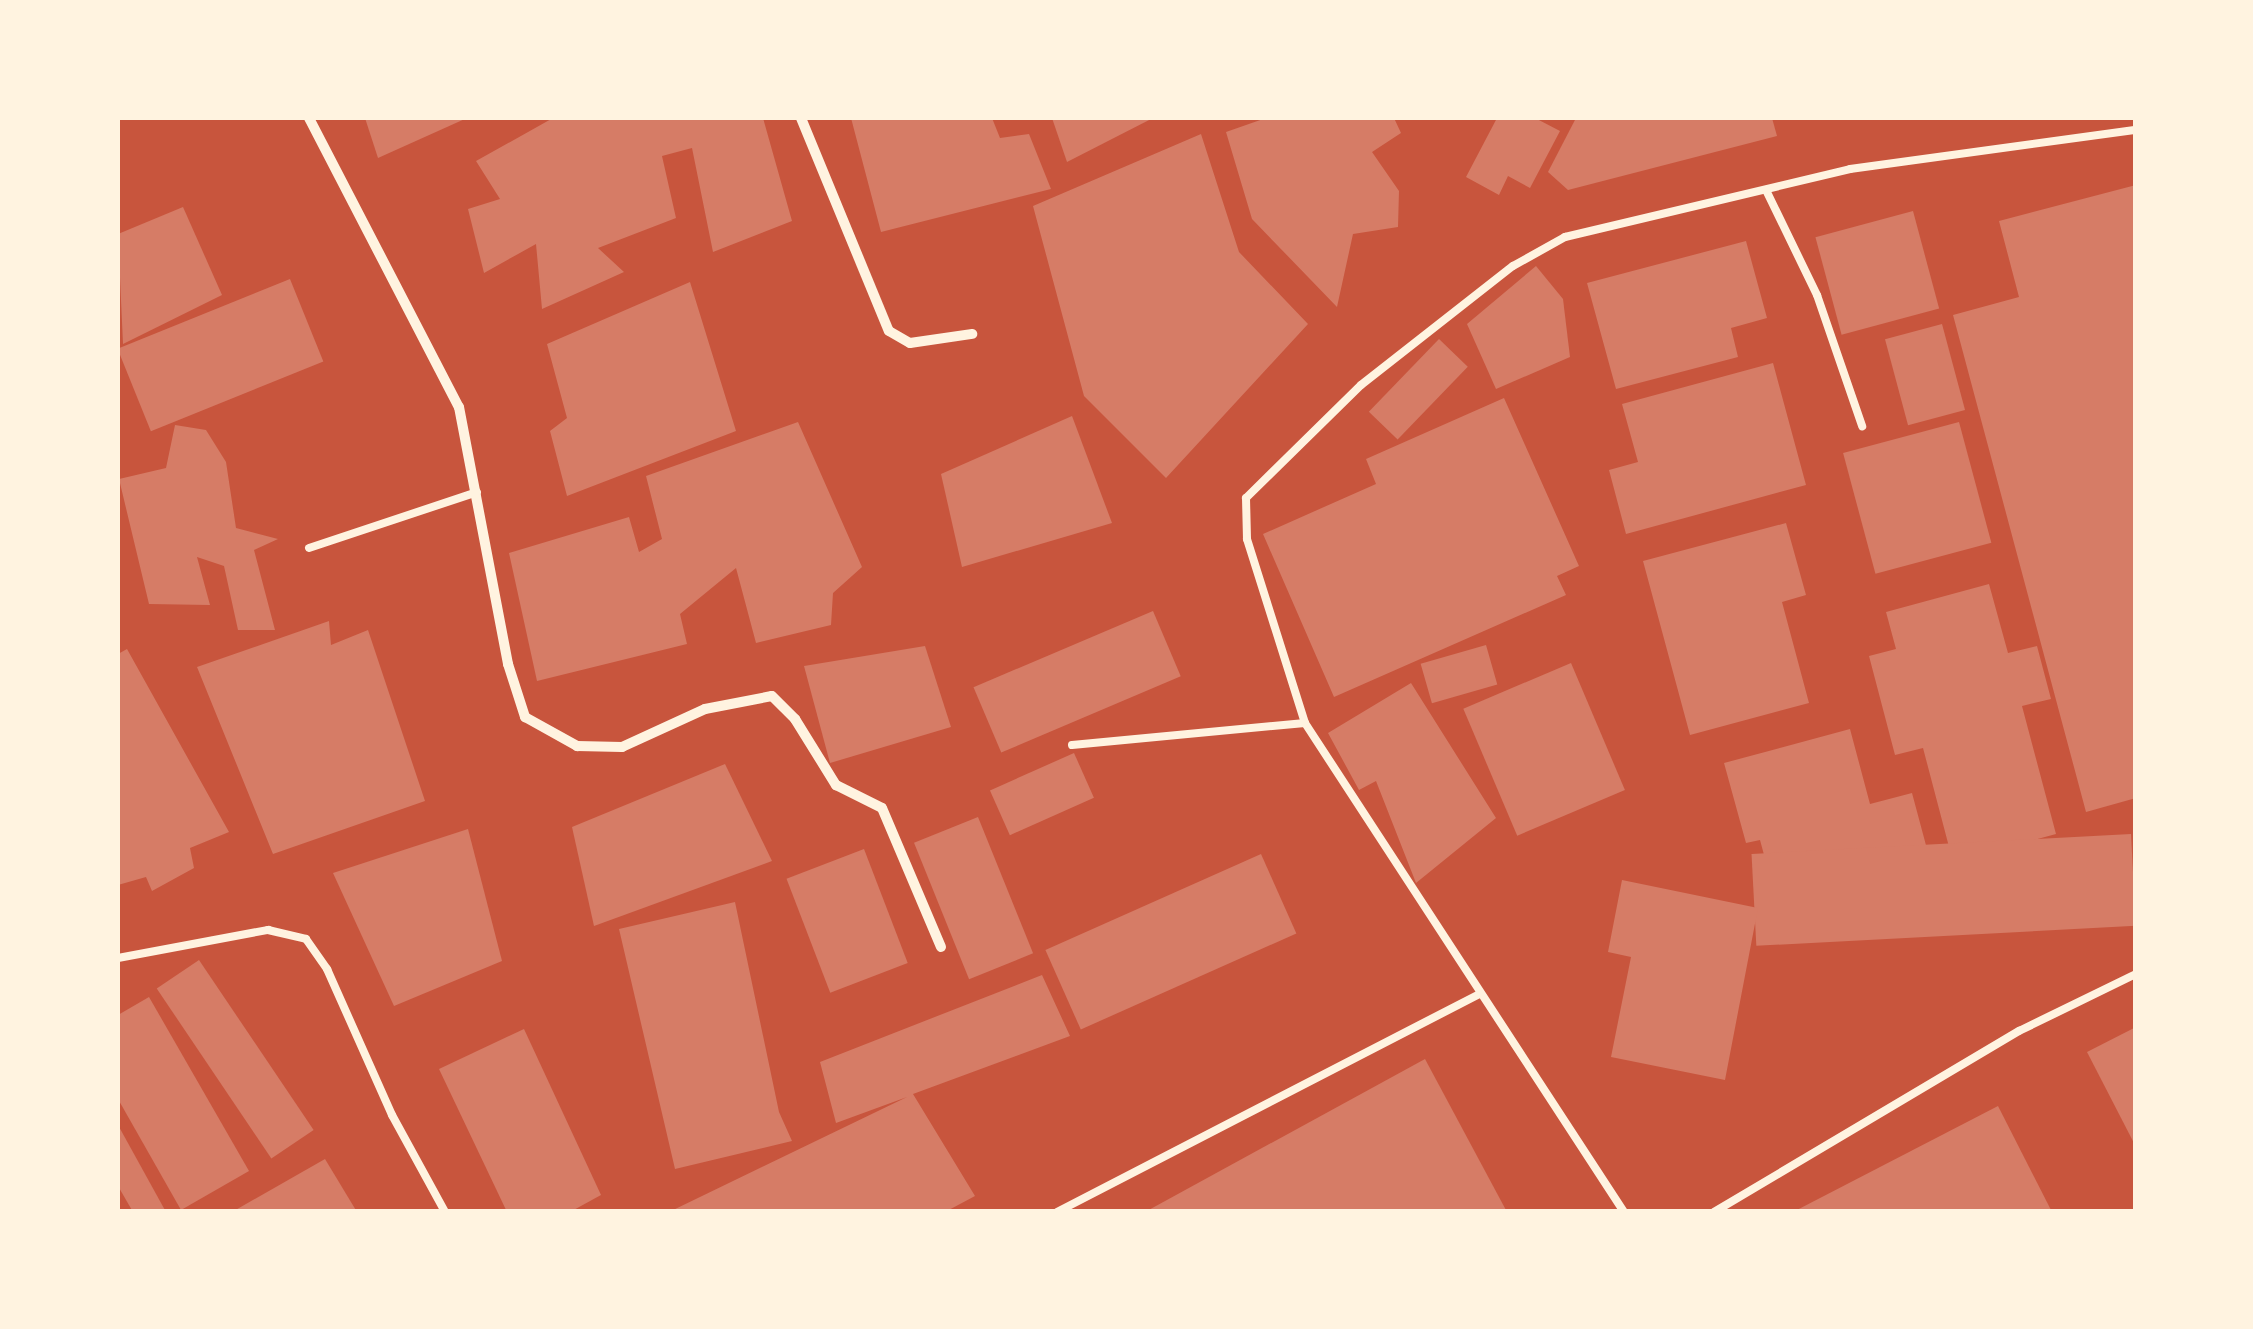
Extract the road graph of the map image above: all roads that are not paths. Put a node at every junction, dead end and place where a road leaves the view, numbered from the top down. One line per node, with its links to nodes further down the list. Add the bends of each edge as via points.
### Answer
1 (309, 118): 7 (street, via 459,407)
2 (800, 118): 5 (street, via 889,331 910,342)
3 (2136, 130): 4 (lane, via 1850,169)
4 (1766, 190): 6 (lane, via 1817,295); 9 (lane, via 1565,238 1513,266 1361,385 1246,498 1247,539)
5 (972, 334)
6 (1862, 426)
7 (477, 492): 8 (lane); 11 (street, via 508,664 525,718 577,746 622,747 705,709 772,696 795,719 836,785 882,808)
8 (309, 548)
9 (1306, 723): 10 (lane); 14 (lane)
10 (1072, 745)
11 (941, 947)
12 (118, 958): 15 (lane, via 268,930 306,939 328,969 392,1115)
13 (2136, 974): 18 (lane, via 2020,1031)
14 (1480, 994): 16 (lane); 17 (lane)
15 (446, 1212)
16 (1057, 1212)
17 (1624, 1212)
18 (1714, 1212)

